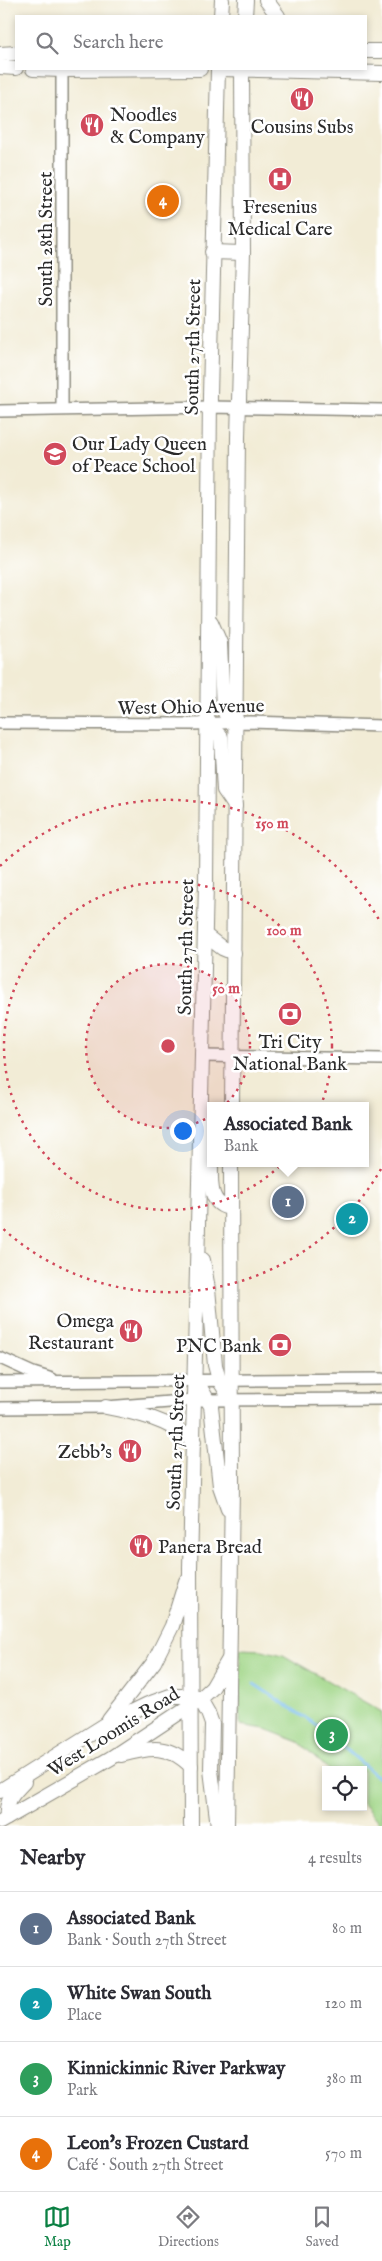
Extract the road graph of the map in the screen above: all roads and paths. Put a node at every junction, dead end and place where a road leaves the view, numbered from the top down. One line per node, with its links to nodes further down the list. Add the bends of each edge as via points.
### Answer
1 (222, 0): 4 (main road)
2 (246, 0): 5 (main road)
3 (266, 0): 6 (main road)
4 (221, 15)
5 (245, 15)
6 (277, 15)
7 (367, 51): 8 (main road)
8 (382, 51)
9 (0, 54): 10 (main road)
10 (15, 54)
11 (0, 67): 12 (main road)
12 (15, 68)
13 (62, 70): 22 (street, South 28th Street)
14 (219, 70): 18 (main road, South 27th Street)
15 (242, 70): 19 (main road)
16 (277, 70): 17 (main road)
17 (382, 73)
18 (212, 252): 19 (main road); 20 (main road, South 27th Street)
19 (243, 253): 21 (main road)
20 (210, 406): 21 (street); 22 (street); 25 (main road, South 27th Street)
21 (239, 407): 23 (street); 26 (main road)
22 (62, 409): 24 (street)
23 (382, 410)
24 (0, 411)
25 (209, 618): 26 (main road, via 220,643 223,707); 28 (main road, South 27th Street)
26 (235, 722): 28 (street, West Ohio Avenue); 29 (street, West Ohio Avenue); 30 (main road)
27 (0, 723): 28 (street, West Ohio Avenue)
28 (208, 724): 30 (main road, via 221,737 224,790); 31 (main road, South 27th Street)
29 (382, 726)
30 (235, 806): 32 (main road)
31 (204, 935): 32 (main road); 33 (main road, South 27th Street)
32 (234, 953): 34 (main road)
33 (202, 1056): 34 (street); 37 (main road, South 27th Street)
34 (232, 1056): 35 (street); 36 (main road)
35 (382, 1060)
36 (232, 1102)
37 (200, 1110): 38 (main road); 42 (main road, South 27th Street)
38 (207, 1140)
39 (211, 1167): 41 (main road, via 212,1194 222,1208)
40 (232, 1167): 41 (main road)
41 (231, 1208): 45 (main road)
42 (197, 1230): 44 (main road, South 27th Street); 45 (main road, via 208,1289 215,1365)
43 (0, 1358): 48 (street)
44 (196, 1380): 45 (street); 48 (street); 50 (main road)
45 (225, 1380): 46 (street); 51 (main road)
46 (382, 1380)
47 (0, 1382): 48 (street)
48 (63, 1382)
49 (382, 1399): 51 (street)
50 (202, 1400): 51 (street); 52 (street); 54 (main road, South 27th Street); 55 (main road, via 213,1418 220,1486)
51 (232, 1400): 55 (main road)
52 (106, 1407): 53 (street); 54 (main road, via 173,1426)
53 (0, 1408)
54 (194, 1442): 56 (main road, South 27th Street)
55 (231, 1517): 57 (main road)
56 (190, 1568): 58 (main road, South 27th Street); 59 (main road, via 172,1626 154,1662)
57 (230, 1656): 58 (main road, West Loomis Road, via 212,1688); 67 (main road)
58 (193, 1700): 59 (main road, West Loomis Road, via 170,1696); 60 (main road, West Loomis Road); 61 (main road, South 27th Street); 66 (main road, via 208,1712 212,1724 211,1770)
59 (105, 1725): 62 (main road, West Loomis Road)
60 (111, 1758): 61 (main road, via 138,1750 160,1749 175,1752); 64 (main road, West Loomis Road)
61 (191, 1766): 65 (main road, South 27th Street)
62 (39, 1768): 63 (main road, West Loomis Road); 64 (main road, via 12,1795)
63 (0, 1791)
64 (4, 1820)
65 (191, 1826)
66 (218, 1826)
67 (227, 1826)

